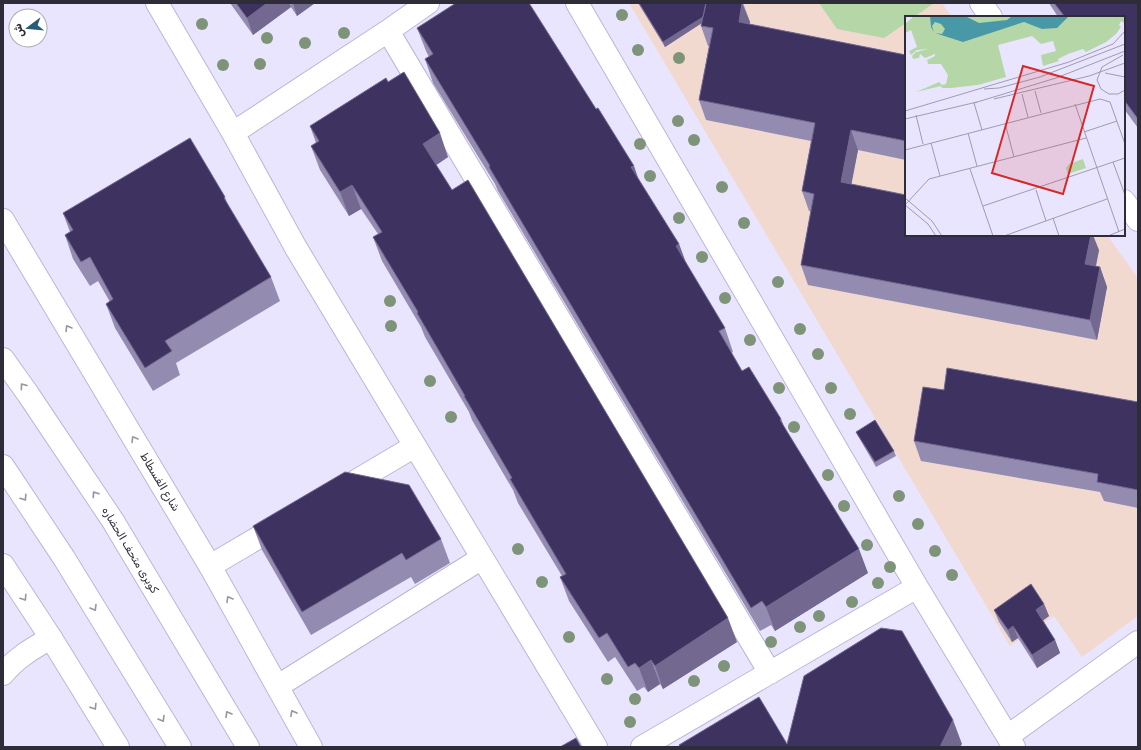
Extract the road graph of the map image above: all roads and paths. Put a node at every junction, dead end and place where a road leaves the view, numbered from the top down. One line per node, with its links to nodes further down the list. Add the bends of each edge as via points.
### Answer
1 (157, 3): 7 (main road)
2 (428, 3): 6 (main road)
3 (577, 3): 19 (main road)
4 (980, 3): 5 (main road)
5 (990, 16)
6 (388, 31): 7 (main road); 22 (main road)
7 (232, 133): 12 (main road, via 296,248)
8 (1125, 201): 10 (main road)
9 (3, 220): 18 (main road, شارع الفسطاط, one-way to 9)
10 (1138, 220)
11 (3, 359): 28 (main road, كوبرى متحف الحضاره, one-way to 11, via 113,521)
12 (415, 446): 14 (main road); 16 (main road)
13 (3, 466): 27 (main road, one-way to 27, via 64,558)
14 (320, 502)
15 (299, 514): 18 (main road)
16 (482, 558): 24 (main road); 30 (main road)
17 (3, 565): 20 (main road, one-way to 20)
18 (210, 566): 24 (main road, شارع الفسطاط, one-way to 18)
19 (917, 587): 22 (main road); 25 (main road)
20 (50, 638): 23 (main road, via 21,656); 26 (main road, one-way to 26)
21 (1138, 642): 25 (main road)
22 (770, 673): 31 (main road)
23 (3, 674)
24 (278, 686): 29 (main road, شارع الفسطاط, one-way to 24)
25 (1011, 741)
26 (118, 747)
27 (180, 747)
28 (248, 747)
29 (311, 747)
30 (596, 747)
31 (642, 747)

